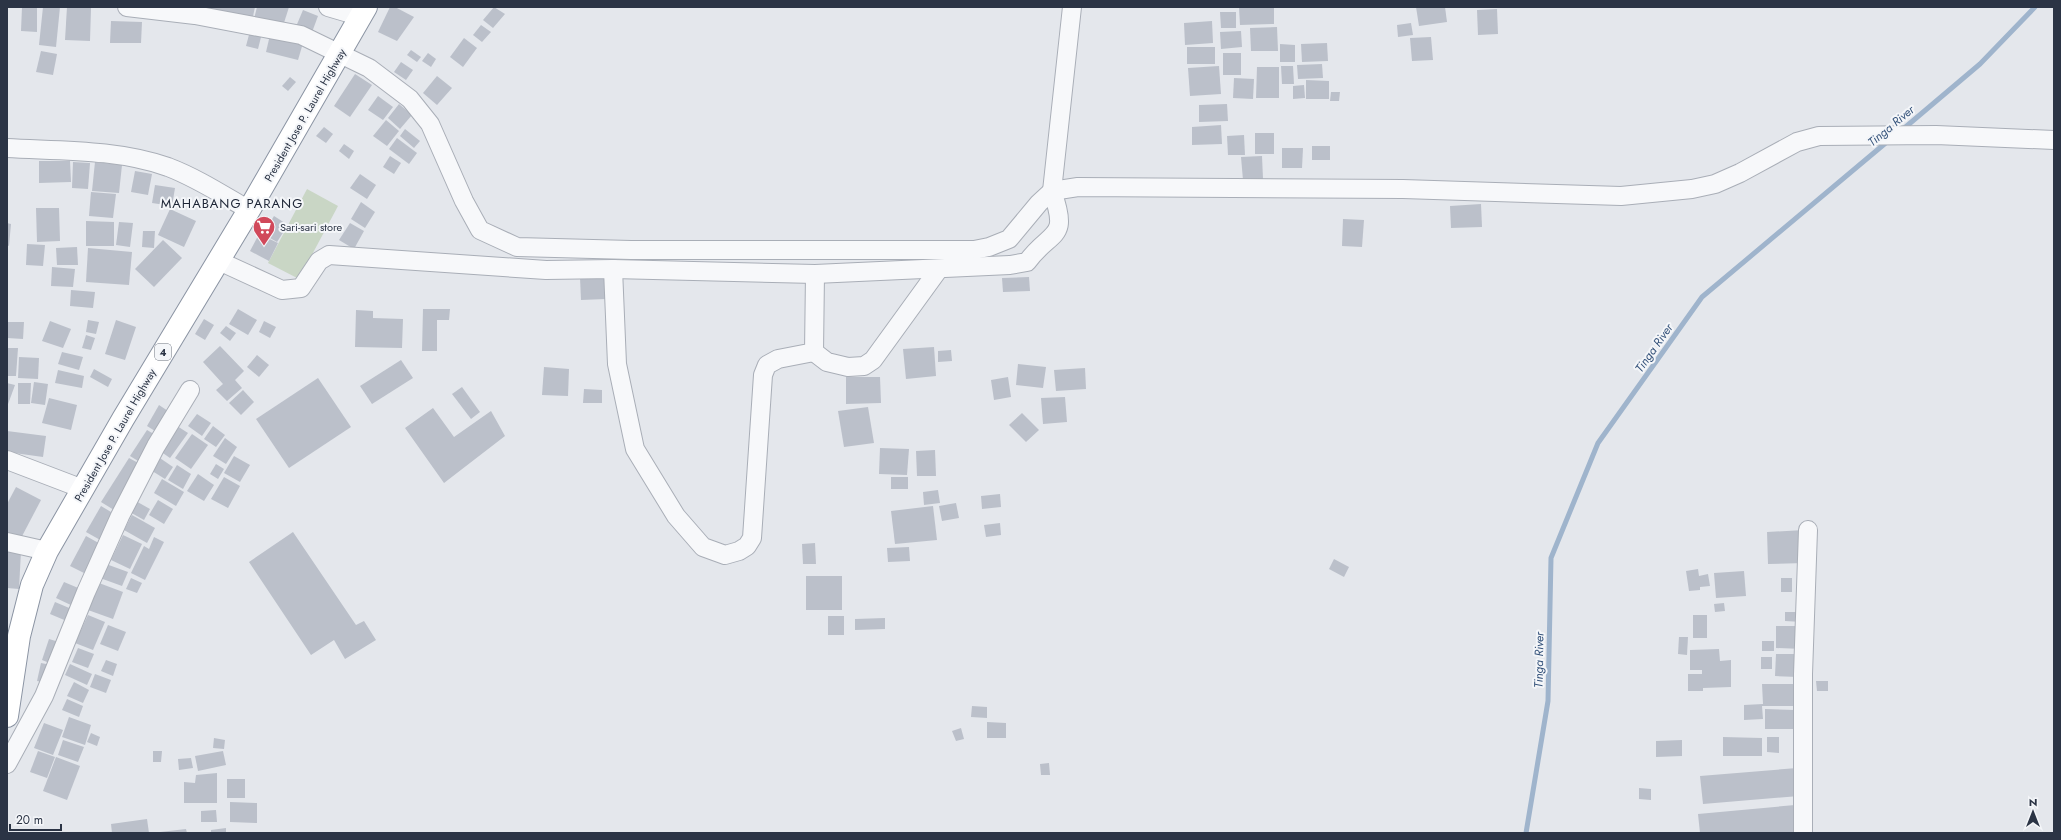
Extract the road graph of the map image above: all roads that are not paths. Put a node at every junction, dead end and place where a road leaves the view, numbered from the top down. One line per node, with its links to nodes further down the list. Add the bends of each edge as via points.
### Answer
1 (127, 7): 5 (street, via 195,14 301,35)
2 (328, 7): 4 (street)
3 (1072, 7): 8 (street)
4 (364, 12): 5 (highway, President Jose P. Laurel Highway / 4)
5 (340, 54): 8 (street, via 368,68 410,99 430,124 464,201 480,230 517,247 631,250 974,250 1009,239); 9 (highway, President Jose P. Laurel Highway / 4)
6 (2054, 140): 8 (street, via 1936,135 1819,136 1797,142 1714,184 1692,190 1621,196 1403,189 1078,187)
7 (7, 148): 9 (street, via 88,152 142,159 193,177)
8 (1052, 191): 11 (street, via 1060,211 1056,235 1035,251 1027,262)
9 (249, 210): 10 (highway, President Jose P. Laurel Highway / 4)
10 (219, 262): 12 (street, via 282,290 301,288 319,261 329,255 546,270); 17 (highway, President Jose P. Laurel Highway / 4)
11 (939, 268): 13 (street); 14 (street, via 873,360 864,366 848,367 827,362)
12 (613, 269): 13 (street); 14 (street, via 617,364 635,449 676,516 703,547 714,552 725,555 739,551 747,546 752,538 763,375 767,365 778,359)
13 (815, 274): 14 (street)
14 (814, 352)
15 (190, 390): 23 (street, via 156,446 120,516 44,696)
16 (7, 460): 17 (street)
17 (83, 489): 20 (highway, President Jose P. Laurel Highway / 4)
18 (1808, 530): 24 (street, via 1803,674)
19 (7, 542): 20 (street)
20 (47, 552): 21 (highway, President Jose P. Laurel Highway / 4, via 32,586)
21 (9, 685): 22 (highway, President Jose P. Laurel Highway / 4)
22 (7, 716)
23 (7, 764)
24 (1803, 833)

